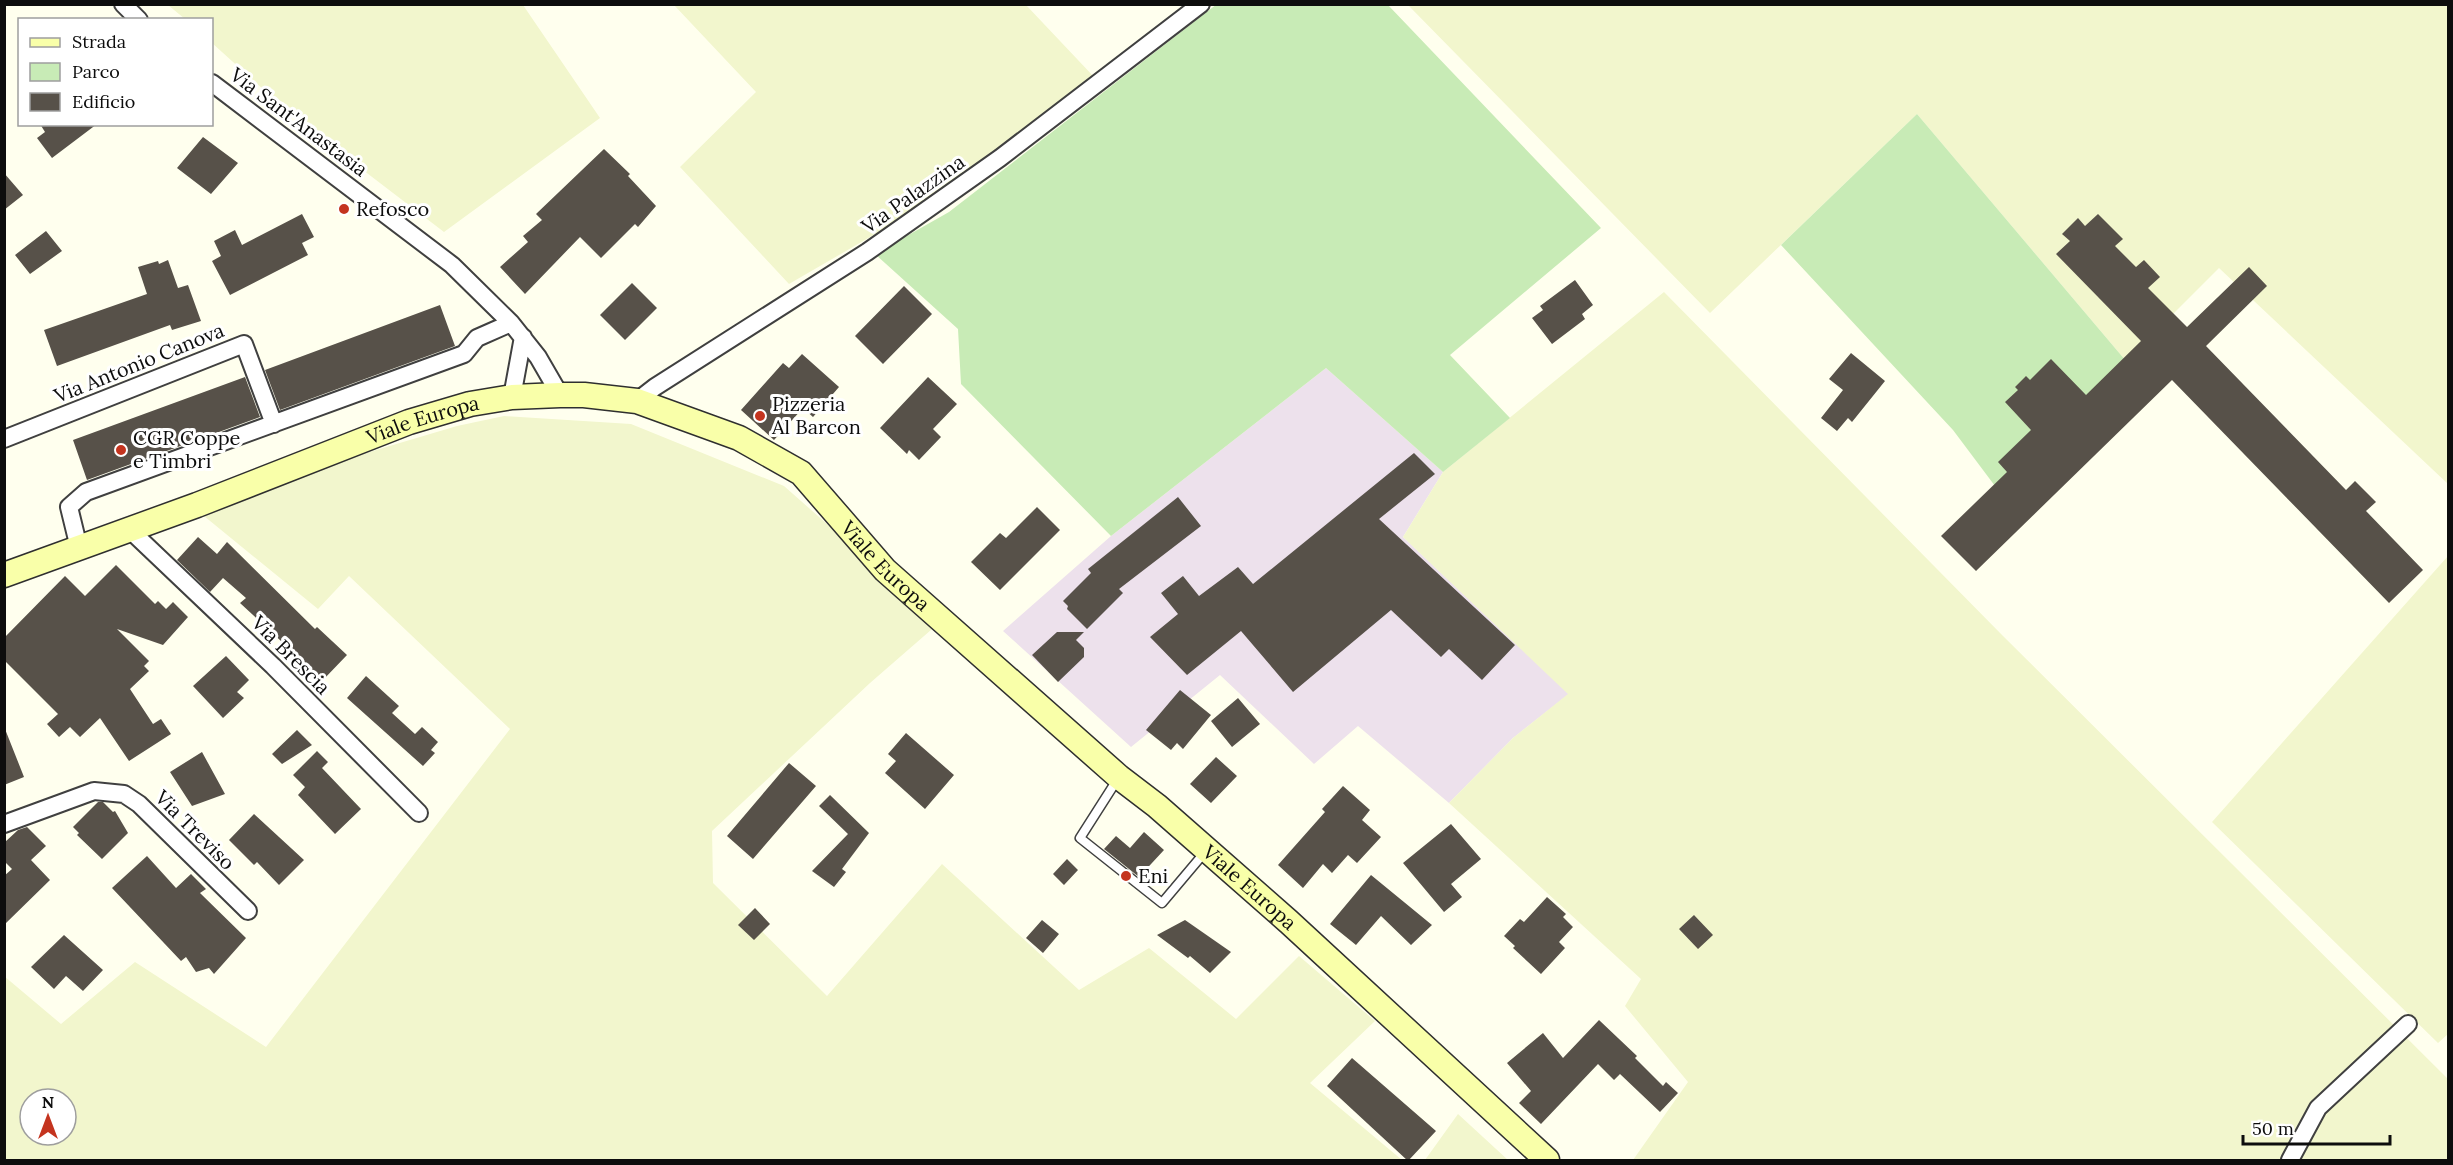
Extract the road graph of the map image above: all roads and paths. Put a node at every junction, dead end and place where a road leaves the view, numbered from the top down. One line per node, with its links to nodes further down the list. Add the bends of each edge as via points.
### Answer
1 (1201, 4): 7 (street, Via Palazzina, via 1000,158 867,252)
2 (213, 86): 3 (street, Via Sant'Anastasia, via 452,265)
3 (511, 322): 4 (street, Via Sant'Anastasia); 8 (street, via 477,338 464,354)
4 (523, 337): 5 (street, Via Sant'Anastasia); 6 (street)
5 (561, 395): 6 (main road, Viale Europa); 7 (main road, Viale Europa)
6 (512, 397): 10 (main road, Viale Europa, via 470,404 409,422)
7 (637, 401): 13 (main road, Viale Europa, via 739,438 801,473 885,570)
8 (274, 424): 9 (street, Via Antonio Canova, via 244,344); 11 (street, via 86,492 69,507)
9 (4, 439)
10 (130, 530): 11 (main road, Viale Europa); 14 (street, Via Brescia)
11 (79, 548): 12 (main road, Viale Europa)
12 (4, 575)
13 (1119, 777): 16 (main road, Viale Europa); 16 (lane, via 1080,838 1162,903)
14 (419, 813)
15 (4, 824): 17 (street, Via Treviso, via 94,791 124,794 139,804)
16 (1206, 850): 19 (main road, Viale Europa)
17 (248, 911)
18 (2408, 1024): 20 (street, via 2318,1108)
19 (1547, 1161)
20 (2290, 1161)

